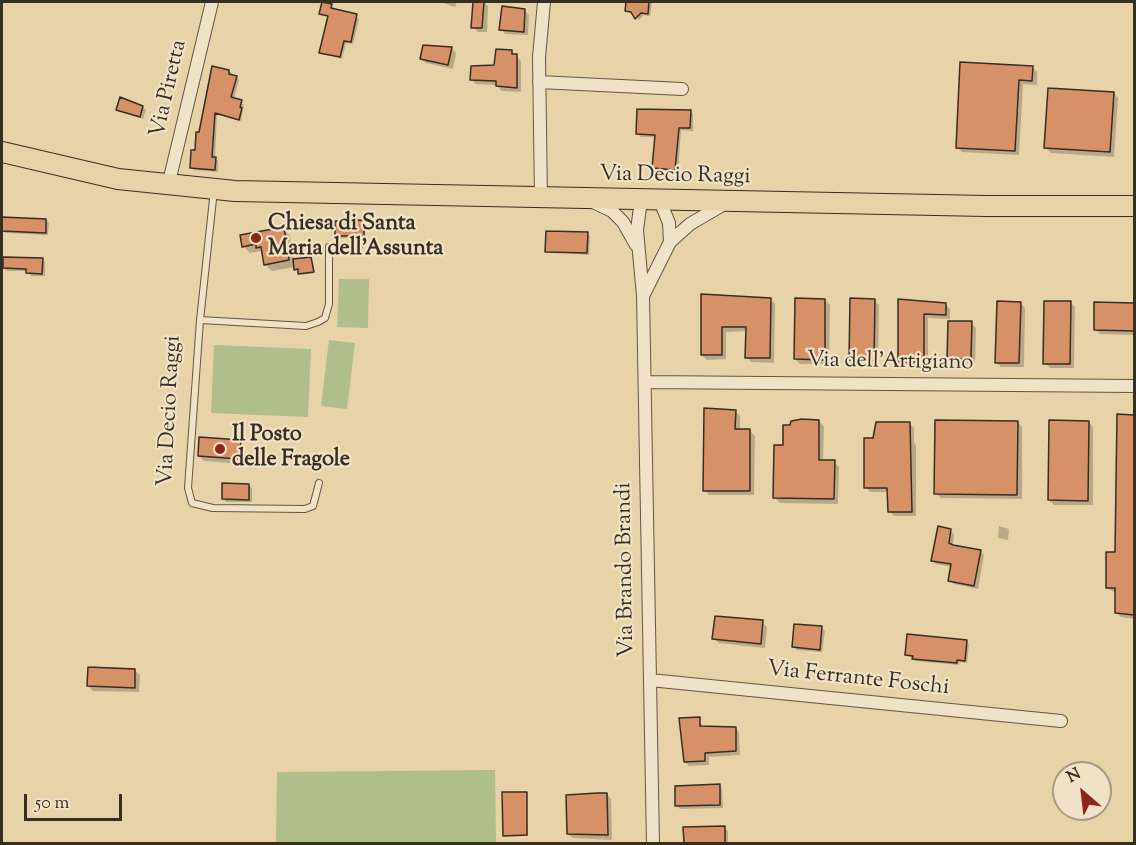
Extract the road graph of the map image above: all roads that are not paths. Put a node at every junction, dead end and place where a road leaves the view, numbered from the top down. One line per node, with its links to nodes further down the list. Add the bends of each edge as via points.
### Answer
1 (212, 2): 6 (street, Via Piretta)
2 (544, 2): 3 (street)
3 (539, 82): 4 (street); 8 (street)
4 (682, 89)
5 (2, 152): 6 (main road, Via Decio Raggi, via 65,169)
6 (168, 186): 7 (main road, Via Decio Raggi)
7 (214, 190): 8 (main road, Via Decio Raggi); 17 (lane, Via Decio Raggi)
8 (541, 199): 9 (main road, Via Decio Raggi)
9 (590, 200): 10 (main road, Via Decio Raggi); 15 (street, Via Brando Brandi, via 612,211)
10 (651, 201): 11 (main road, Via Decio Raggi); 13 (street, via 669,223); 15 (street, Via Brando Brandi, via 638,220)
11 (727, 202): 12 (main road, Via Decio Raggi); 13 (street, Via Brando Brandi, via 690,224)
12 (1134, 206)
13 (670, 242): 16 (street, Via Brando Brandi)
14 (359, 246): 17 (lane, Via Decio Raggi, via 329,247 329,304 325,318 318,322 306,326)
15 (638, 248): 16 (street, Via Brando Brandi)
16 (643, 296): 18 (street, Via Brando Brandi)
17 (200, 320): 20 (lane, Via Decio Raggi, via 188,488 192,503 213,508 305,508 313,506)
18 (645, 382): 19 (street, Via dell'Artigiano); 21 (street, Via Brando Brandi)
19 (1134, 386)
20 (320, 483)
21 (650, 680): 22 (street, Via Ferrante Foschi); 23 (street, Via Brando Brandi)
22 (1061, 721)
23 (653, 843)

